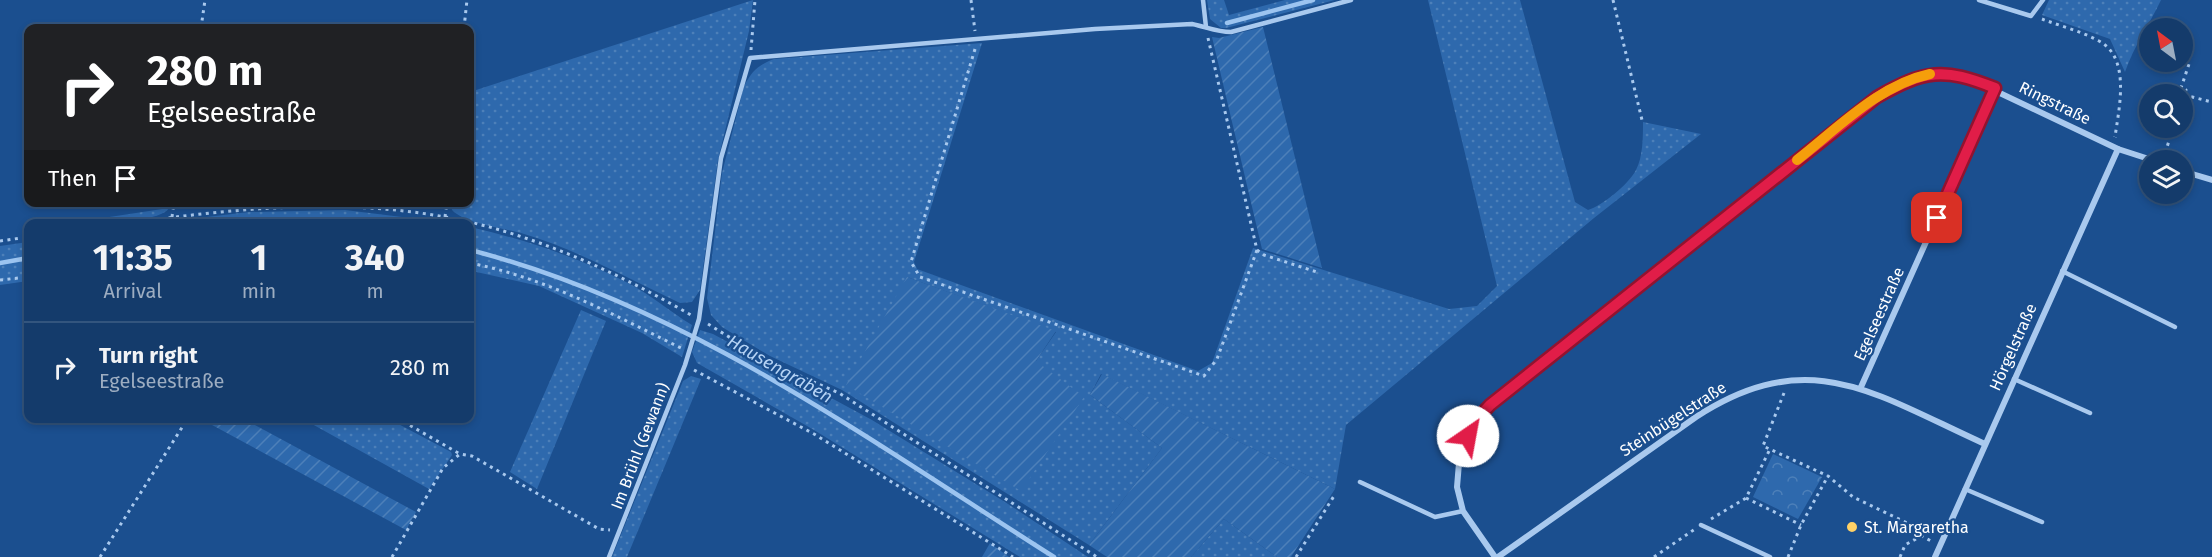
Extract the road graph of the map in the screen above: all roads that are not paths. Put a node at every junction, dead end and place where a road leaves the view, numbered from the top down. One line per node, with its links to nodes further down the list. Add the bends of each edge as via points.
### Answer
1 (1203, 0): 5 (lane)
2 (1351, 0): 5 (lane, via 1231,32 1212,32)
3 (1979, 0): 4 (lane, via 2031,16)
4 (2043, 0)
5 (1206, 27): 22 (lane, Im Brühl (Gewann), via 1192,24 1095,29 750,58 721,158 696,330)
6 (1995, 88): 7 (street, Ringstraße); 14 (street, Egelseestraße); 19 (street, Ringstraße, via 1966,77 1935,74 1909,79 1877,97 1584,328 1476,420 1459,463 1457,487)
7 (2114, 148): 8 (street, Ringstraße); 11 (street, Hörgelstraße)
8 (2139, 156)
9 (2193, 174): 10 (street)
10 (2212, 180)
11 (2062, 271): 12 (lane); 13 (street, Hörgelstraße)
12 (2175, 327)
13 (2014, 379): 15 (lane); 16 (street, Hörgelstraße)
14 (1860, 387): 16 (street, Steinbügelstraße); 23 (street, Steinbügelstraße, via 1824,380 1789,380 1757,385 1724,399)
15 (2090, 413)
16 (1985, 444): 18 (street, Hörgelstraße)
17 (1360, 482): 19 (lane, via 1435,517)
18 (1965, 489): 20 (lane); 25 (street, Hörgelstraße)
19 (1463, 511): 23 (street, Ringstraße)
20 (2042, 522)
21 (1701, 525): 24 (lane)
22 (609, 557)
23 (1497, 557)
24 (1770, 557)
25 (1935, 557)

